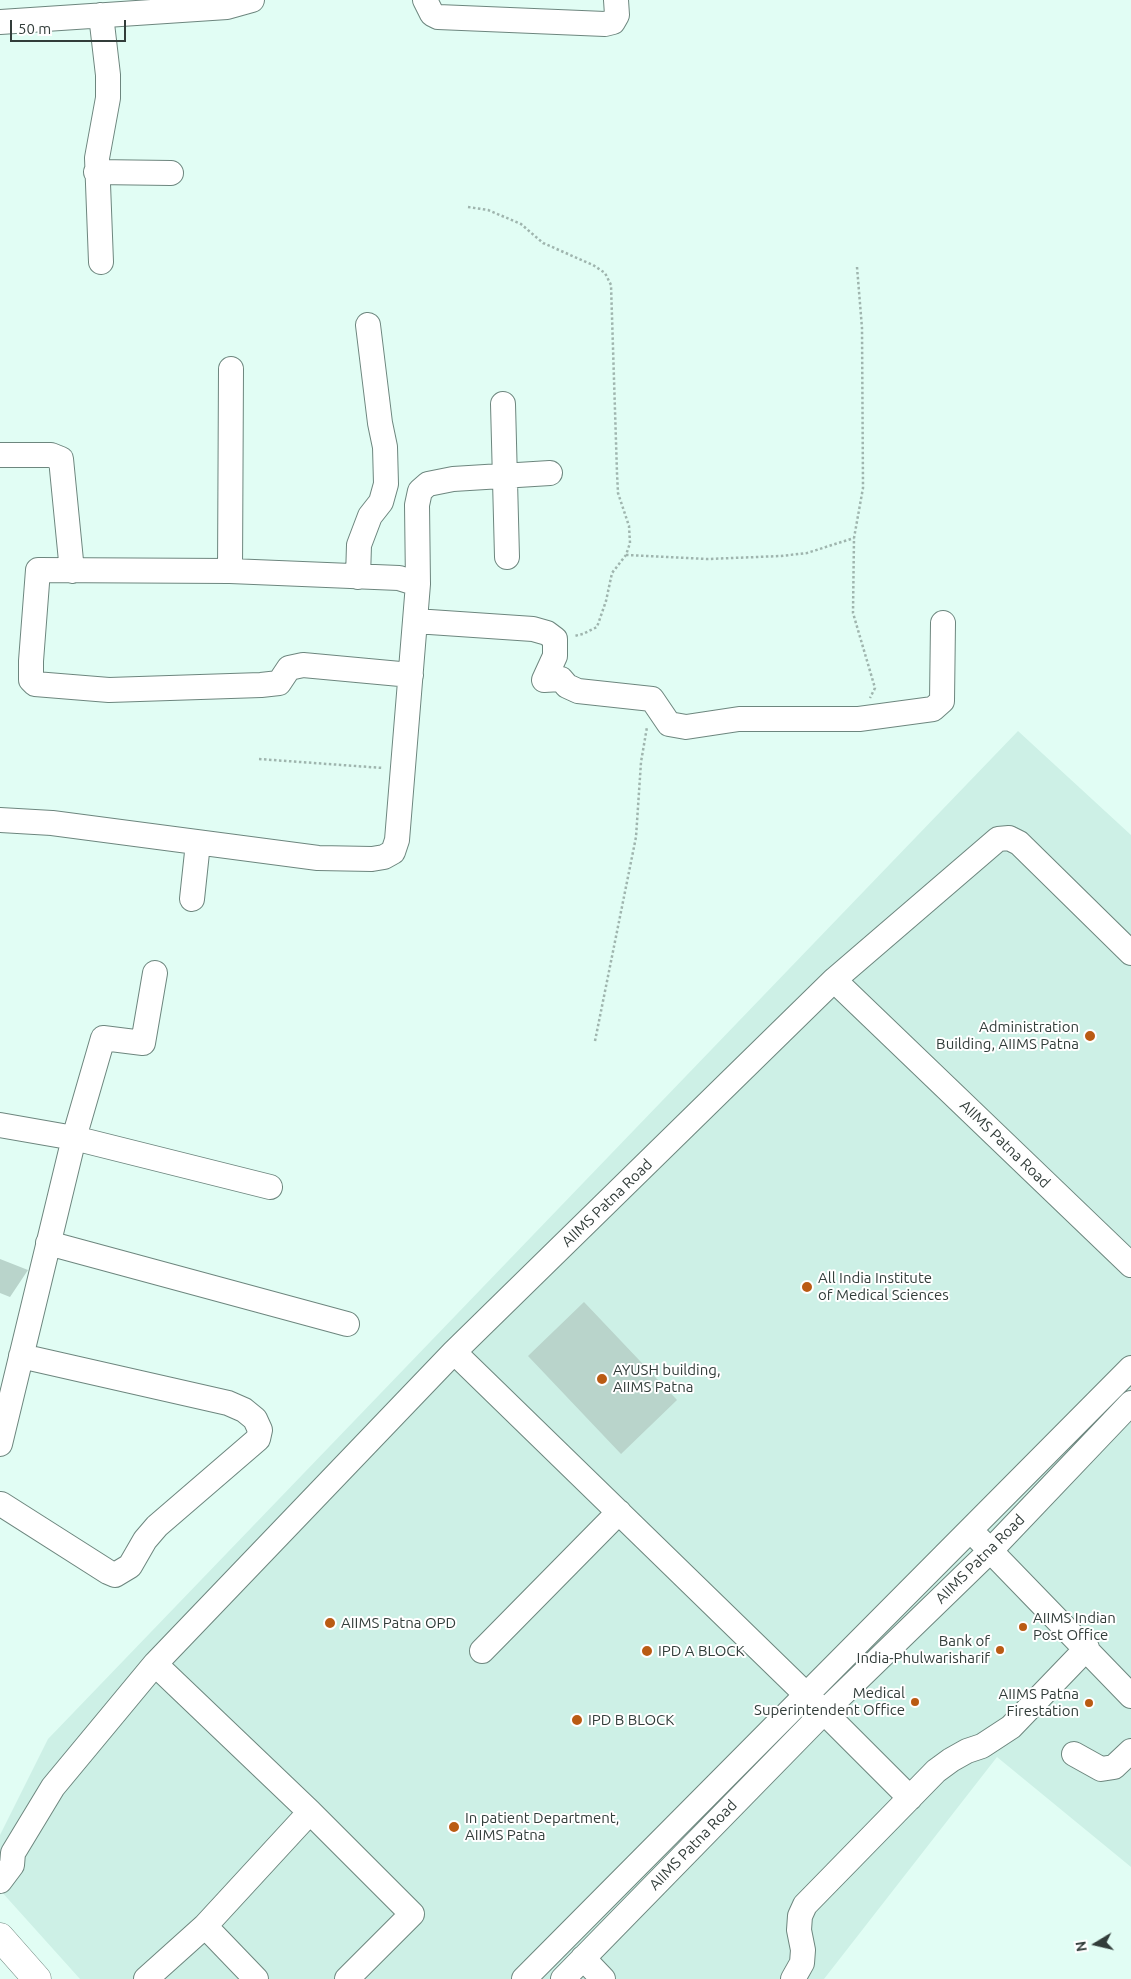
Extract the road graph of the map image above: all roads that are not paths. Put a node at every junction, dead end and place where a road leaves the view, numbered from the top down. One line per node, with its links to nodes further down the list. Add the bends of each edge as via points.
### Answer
1 (252, 0): 4 (street, via 227,7)
2 (425, 0): 3 (street, via 426,7 438,17 606,24 614,22 617,15)
3 (616, 0)
4 (101, 15): 5 (street); 6 (street, via 108,98)
5 (0, 22)
6 (96, 172): 7 (street); 8 (street)
7 (171, 173)
8 (101, 262)
9 (368, 325): 18 (street, via 385,447 386,484 359,545)
10 (231, 370): 17 (street)
11 (503, 404): 14 (street)
12 (0, 455): 16 (street, via 51,455 61,459)
13 (550, 473): 14 (street)
14 (503, 476): 15 (street); 19 (street, via 439,481 420,491)
15 (507, 557)
16 (72, 571): 17 (street); 22 (street, via 38,570 31,661 31,680 35,684 109,690 261,685 279,683 289,668 303,665)
17 (230, 571): 18 (street)
18 (358, 577): 19 (street, via 400,578)
19 (418, 584): 20 (street)
20 (415, 621): 21 (street, via 547,632 555,639 555,656 544,680 562,679 567,686 578,691 652,699 669,724 686,727 739,720 859,719 933,709 942,701); 22 (street)
21 (943, 623)
22 (410, 675): 24 (street, via 397,840 393,852 372,859 318,858)
23 (0, 820): 24 (street, via 52,823)
24 (198, 843): 25 (street)
25 (192, 899)
26 (1131, 953): 28 (street, via 1019,843 1010,838 998,839)
27 (155, 972): 30 (street, via 143,1043 103,1038)
28 (834, 980): 33 (street, AIIMS Patna Road); 35 (street, AIIMS Patna Road)
29 (0, 1125): 30 (street)
30 (74, 1138): 31 (street); 32 (street)
31 (270, 1187)
32 (48, 1243): 34 (street); 36 (street)
33 (1131, 1264)
34 (347, 1324)
35 (454, 1352): 42 (street); 47 (street, AIIMS Patna Road)
36 (21, 1356): 39 (street); 40 (street, via 228,1404 244,1410 255,1419 260,1430 258,1439 157,1526 130,1566 116,1575)
37 (1131, 1368): 43 (street)
38 (1131, 1403): 44 (street, AIIMS Patna Road)
39 (0, 1444)
40 (0, 1502): 41 (street)
41 (0, 1511)
42 (619, 1512): 46 (street); 48 (street)
43 (971, 1531): 44 (street); 48 (street)
44 (991, 1550): 45 (street); 50 (street, AIIMS Patna Road)
45 (1087, 1648): 49 (street); 53 (street, via 1011,1727 982,1746 951,1760)
46 (482, 1651)
47 (155, 1664): 54 (street); 56 (street, AIIMS Patna Road, via 53,1786)
48 (807, 1695): 50 (street); 55 (street)
49 (1131, 1696)
50 (824, 1712): 53 (street); 57 (street, AIIMS Patna Road)
51 (1131, 1751): 52 (street, via 1114,1767 1101,1769)
52 (1074, 1754)
53 (910, 1798): 71 (street, via 806,1905 800,1916 799,1930 804,1950 802,1963)
54 (310, 1812): 59 (street); 67 (street, via 412,1914)
55 (653, 1848): 57 (street); 68 (street)
56 (7, 1855): 58 (street, AIIMS Patna Road, via 12,1865)
57 (673, 1866): 61 (street, AIIMS Patna Road)
58 (0, 1881)
59 (205, 1926): 65 (street); 66 (street)
60 (0, 1937): 64 (highway)
61 (583, 1958): 69 (street, AIIMS Patna Road); 70 (street)
62 (0, 1962): 63 (highway)
63 (15, 1979)
64 (37, 1979)
65 (146, 1979)
66 (256, 1979)
67 (347, 1979)
68 (524, 1979)
69 (563, 1979)
70 (603, 1979)
71 (793, 1979)

